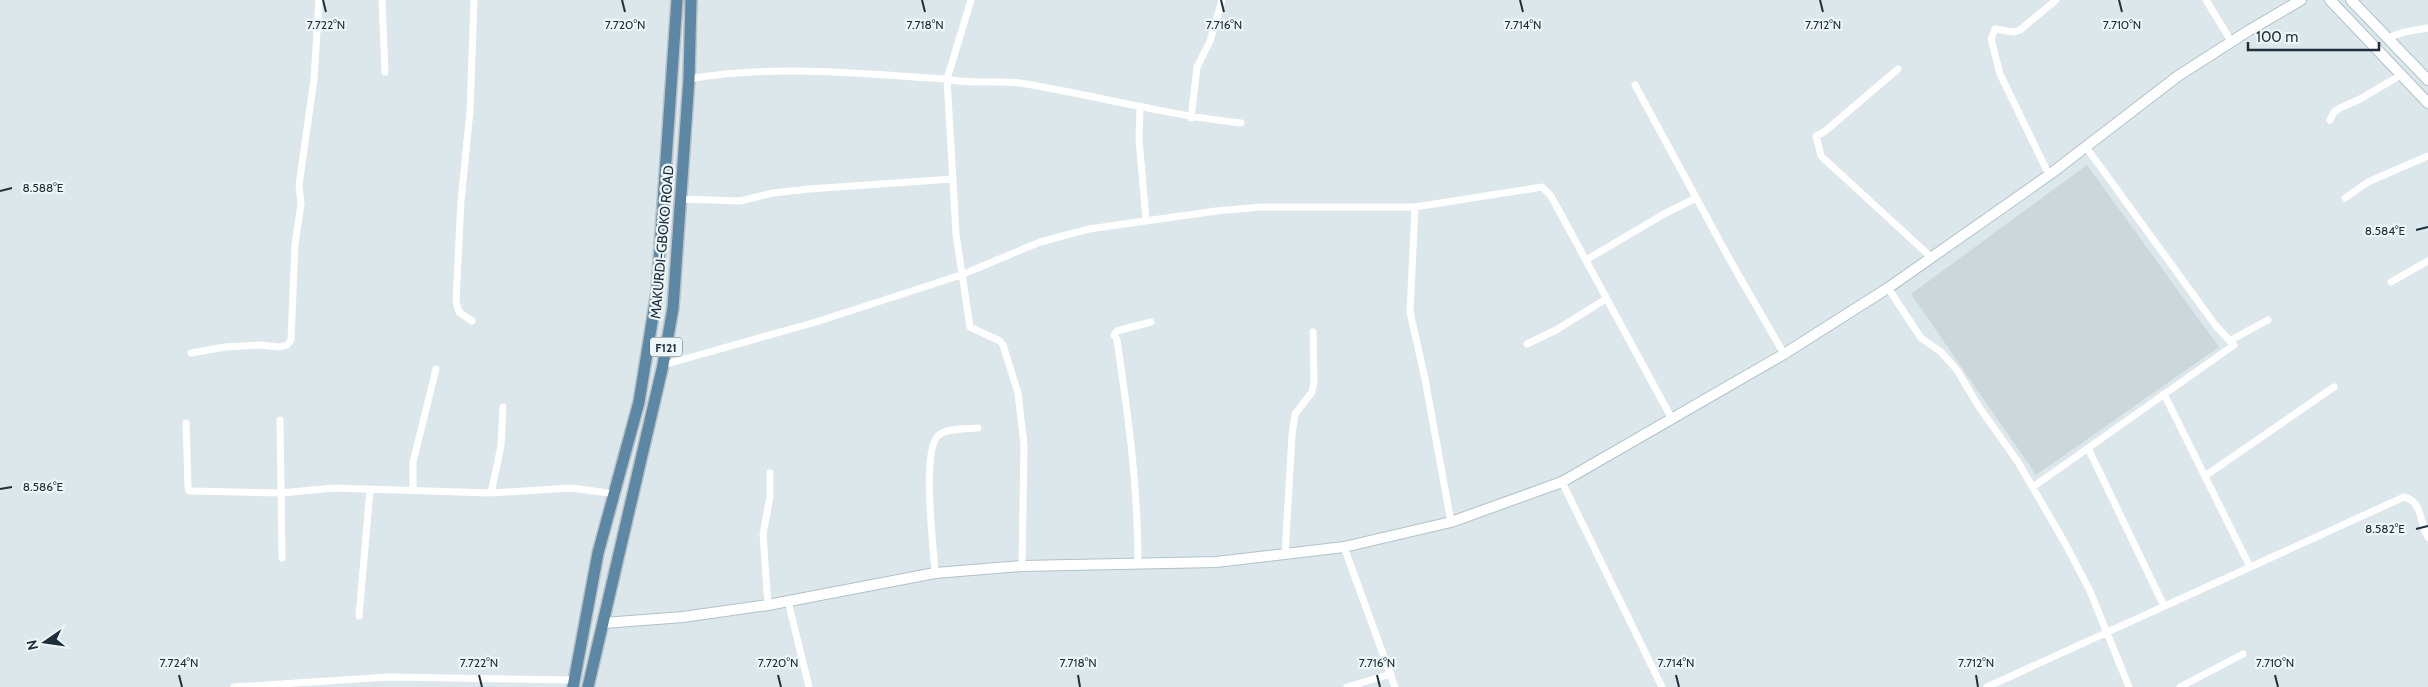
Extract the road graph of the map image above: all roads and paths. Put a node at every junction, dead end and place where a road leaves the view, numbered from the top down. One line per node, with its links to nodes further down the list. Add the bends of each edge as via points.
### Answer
1 (319, 0): 50 (street, via 314,79 299,185 301,204 295,244 291,340 280,347 225,347)
2 (382, 0): 17 (street)
3 (474, 0): 45 (street, via 470,111 456,301 459,312)
4 (677, 0): 70 (main road, F121, via 658,291 639,402)
5 (691, 0): 20 (main road, MAKURDI-GBOKO ROAD / F121)
6 (971, 0): 19 (street)
7 (1222, 0): 25 (street, via 1210,41 1197,67)
8 (2056, 0): 30 (street, via 2026,26 2014,32 1995,29 1991,39 2000,74)
9 (2206, 0): 15 (street)
10 (2301, 0): 15 (street)
11 (2330, 0): 18 (street)
12 (2353, 4): 14 (street)
13 (2428, 28): 14 (street)
14 (2387, 38): 21 (street)
15 (2231, 41): 28 (street, via 2178,76)
16 (1898, 69): 37 (street, via 1816,136 1816,142 1822,156)
17 (385, 72)
18 (2401, 75): 23 (street); 26 (street, via 2334,112)
19 (948, 79): 20 (street, via 756,71); 24 (street, via 1017,83); 31 (street)
20 (689, 80): 34 (main road, MAKURDI-GBOKO ROAD / F121)
21 (2428, 80)
22 (1636, 85): 32 (street)
23 (2428, 103)
24 (1140, 107): 25 (street); 36 (street, via 1139,139)
25 (1191, 118): 27 (street)
26 (2330, 120)
27 (1241, 123)
28 (2086, 147): 30 (street); 48 (street, via 2216,326)
29 (2428, 156): 33 (street, via 2368,182)
30 (2050, 175): 37 (street)
31 (953, 179): 34 (street, via 773,192 740,200); 40 (street)
32 (1696, 198): 38 (street); 51 (street)
33 (2345, 198)
34 (680, 199): 52 (main road, MAKURDI-GBOKO ROAD / F121, via 673,308)
35 (1415, 208): 36 (street, via 1262,207); 38 (street, via 1542,187 1551,196); 71 (street, via 1410,312)
36 (1146, 220): 40 (street, via 1089,229 1040,242)
37 (1932, 258): 42 (street)
38 (1586, 260): 43 (street)
39 (2428, 261): 41 (street)
40 (961, 275): 52 (street, via 808,324); 77 (street, via 970,327 1000,341 1018,393 1024,445)
41 (2391, 282)
42 (1888, 288): 51 (street); 65 (street, via 1921,338 1941,352 1957,370)
43 (1606, 299): 49 (street); 57 (street)
44 (2268, 320): 48 (street)
45 (472, 321)
46 (1151, 322): 76 (street, via 1117,331 1114,335 1133,447)
47 (1313, 332): 74 (street, via 1312,392 1295,414 1292,435)
48 (2231, 340): 55 (street, via 2234,345)
49 (1527, 344)
50 (191, 353)
51 (1784, 354): 57 (street)
52 (663, 365): 84 (main road, MAKURDI-GBOKO ROAD / F121)
53 (436, 369): 67 (street, via 412,462)
54 (2334, 387): 63 (street)
55 (2164, 394): 61 (street); 63 (street)
56 (503, 407): 69 (street, via 501,446)
57 (1672, 419): 64 (street)
58 (280, 420): 68 (street)
59 (186, 423): 68 (street, via 189,491)
60 (978, 428): 79 (street, via 941,434 930,451)
61 (2088, 448): 65 (street); 82 (street)
62 (770, 472): 81 (street, via 770,496 763,534)
63 (2205, 476): 78 (street)
64 (1562, 482): 71 (street); 95 (street)
65 (2032, 487): 85 (street, via 2075,560)
66 (370, 490): 67 (street); 68 (street, via 334,488); 83 (street)
67 (413, 490): 69 (street)
68 (281, 493): 75 (street)
69 (491, 493): 70 (street, via 571,488)
70 (616, 494): 88 (main road, F121, via 598,553)
71 (1450, 522): 73 (street)
72 (2428, 537): 78 (street, via 2423,530 2418,505 2404,496)
73 (1344, 547): 74 (street); 87 (street)
74 (1285, 555): 76 (street, via 1216,562)
75 (282, 558)
76 (1138, 562): 77 (street)
77 (1022, 566): 79 (street)
78 (2250, 567): 82 (street)
79 (936, 573): 80 (street)
80 (788, 601): 81 (street); 92 (street)
81 (768, 605): 84 (street, via 683,617)
82 (2164, 606): 85 (street)
83 (359, 616)
84 (604, 623): 91 (main road, MAKURDI-GBOKO ROAD / F121)
85 (2106, 632): 89 (street); 96 (street)
86 (2243, 654): 97 (street)
87 (1391, 674): 93 (street); 94 (street)
88 (574, 683): 90 (street, via 390,677)
89 (1992, 686)
90 (234, 687)
91 (588, 687)
92 (809, 687)
93 (1347, 687)
94 (1395, 687)
95 (1662, 687)
96 (2129, 687)
97 (2180, 687)

